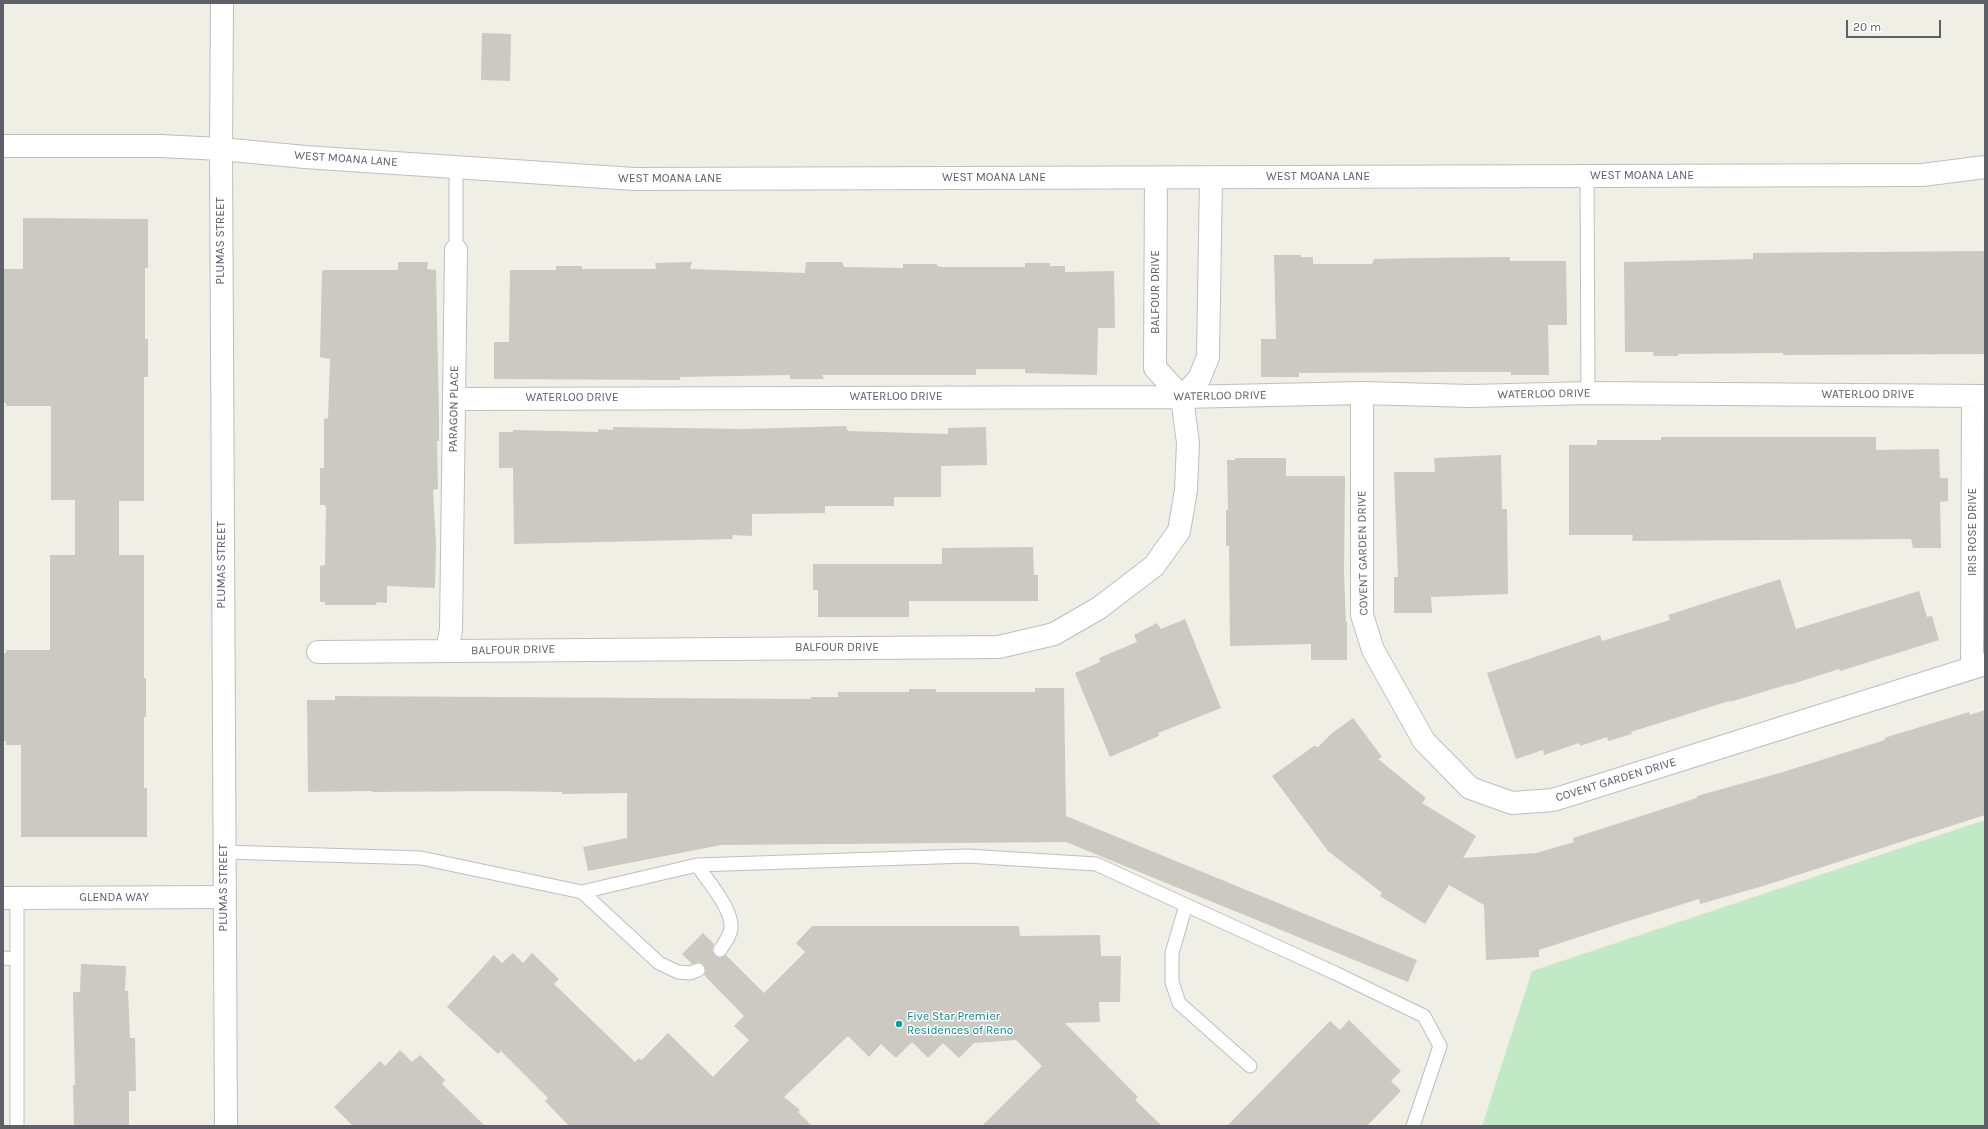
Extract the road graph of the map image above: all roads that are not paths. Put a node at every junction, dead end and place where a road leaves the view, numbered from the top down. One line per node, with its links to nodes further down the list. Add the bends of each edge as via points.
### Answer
1 (222, 3): 3 (street, PLUMAS STREET)
2 (3, 146): 3 (street, WEST MOANA LANE, via 160,146)
3 (221, 149): 4 (street, WEST MOANA LANE); 18 (street, PLUMAS STREET)
4 (456, 167): 7 (street, WEST MOANA LANE, via 634,179); 9 (lane, PARAGON PLACE)
5 (1985, 167): 6 (street, WEST MOANA LANE, via 1922,175)
6 (1587, 177): 8 (street, WEST MOANA LANE); 11 (lane)
7 (1156, 178): 8 (street, WEST MOANA LANE); 13 (street, BALFOUR DRIVE, via 1155,368)
8 (1211, 178): 13 (street, via 1208,357 1199,379)
9 (456, 250): 14 (street, PARAGON PLACE)
10 (1362, 393): 11 (street, WATERLOO DRIVE, via 1471,396); 13 (street, WATERLOO DRIVE); 17 (street, COVENT GARDEN DRIVE, via 1362,615 1373,650 1424,741 1470,788 1512,802 1553,800)
11 (1588, 393): 12 (street, WATERLOO DRIVE)
12 (1979, 396): 17 (street, IRIS ROSE DRIVE)
13 (1182, 397): 14 (street, WATERLOO DRIVE); 15 (street, BALFOUR DRIVE, via 1188,443 1186,490 1179,531 1154,566 1099,608 1054,634 998,647)
14 (454, 399): 15 (street, PARAGON PLACE, via 451,630)
15 (447, 650): 16 (street, BALFOUR DRIVE)
16 (318, 652)
17 (1979, 666)
18 (224, 852): 20 (lane, via 421,858); 21 (street, PLUMAS STREET)
19 (697, 865): 20 (lane); 23 (lane, via 967,856 1096,864); 24 (lane, via 728,913 731,925 727,940)
20 (582, 892): 27 (lane, via 659,963 678,972 690,973)
21 (224, 897): 22 (street, GLENDA WAY); 30 (street, PLUMAS STREET)
22 (10, 898): 26 (lane)
23 (1186, 905): 28 (lane, via 1172,953 1172,982 1179,1003); 31 (lane, via 1424,1016 1440,1046)
24 (720, 950)
25 (3, 958): 26 (lane)
26 (17, 959): 29 (lane)
27 (698, 970)
28 (1250, 1066)
29 (17, 1126)
30 (226, 1126)
31 (1413, 1126)

